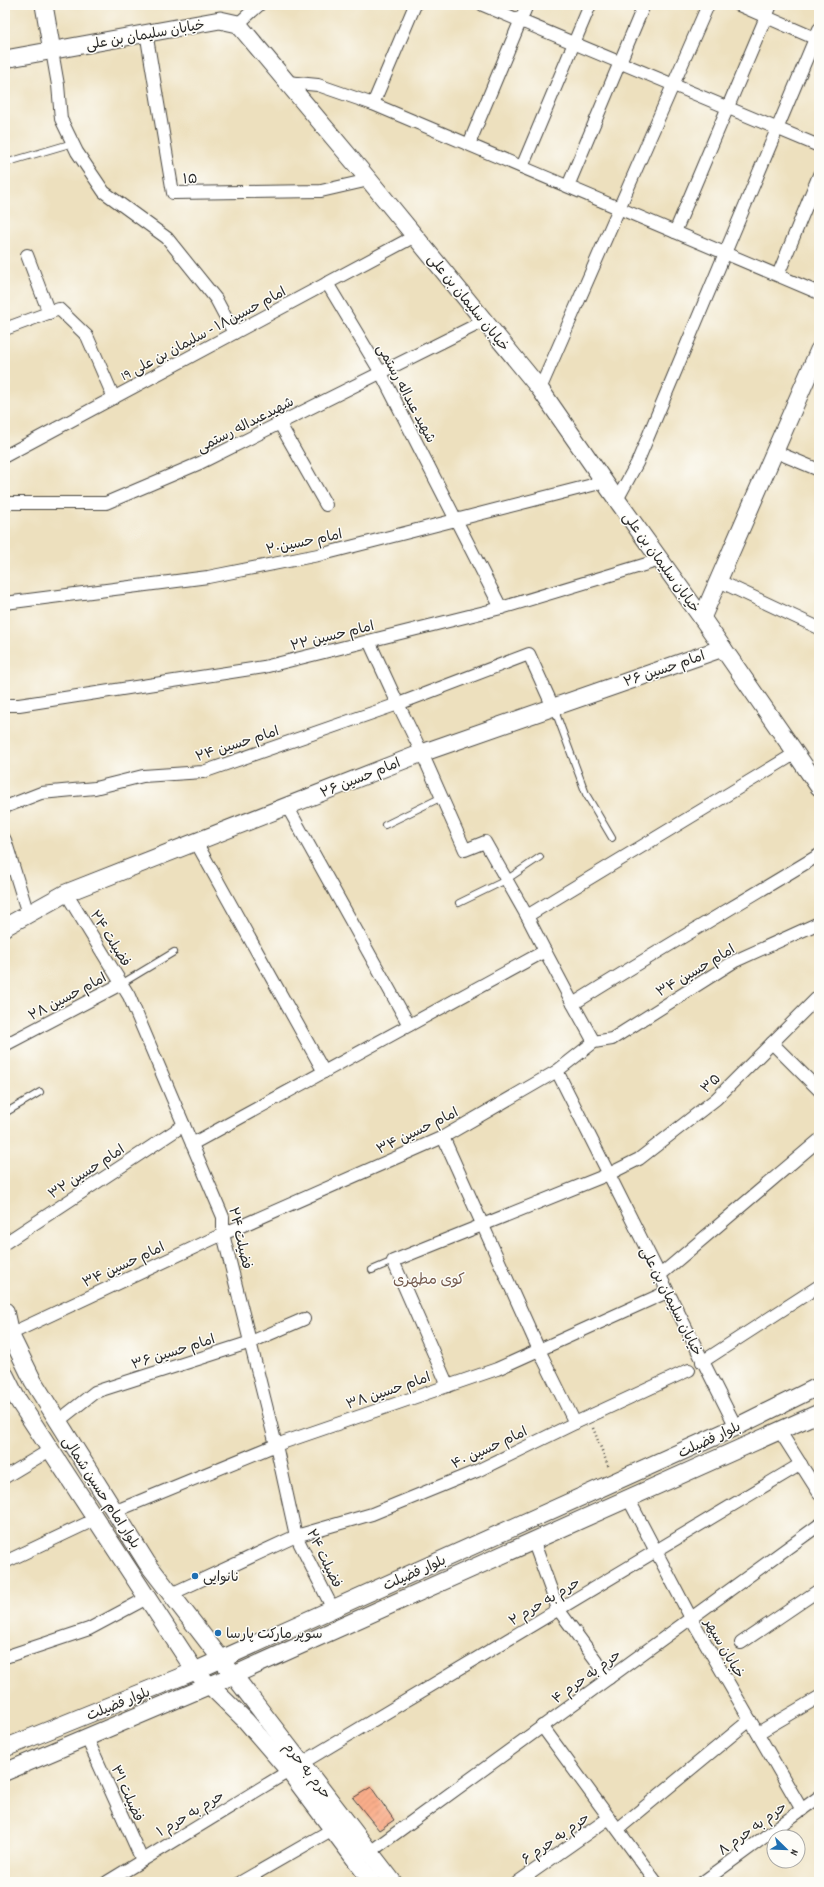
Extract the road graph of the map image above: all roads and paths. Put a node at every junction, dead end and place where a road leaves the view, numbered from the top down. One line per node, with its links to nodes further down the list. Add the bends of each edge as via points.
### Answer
1 (44, 5): 18 (street)
2 (259, 5): 14 (street)
3 (415, 5): 23 (street)
4 (483, 5): 13 (street)
5 (527, 5): 13 (street)
6 (590, 5): 17 (street)
7 (644, 5): 20 (street)
8 (708, 5): 22 (street)
9 (739, 5): 12 (street)
10 (771, 5): 12 (street)
11 (218, 13): 14 (street, خیابان سلیمان بن علی); 15 (street, خیابان سلیمان بن علی)
12 (766, 17): 16 (street); 24 (street)
13 (521, 21): 17 (street); 27 (street)
14 (238, 24): 21 (street, خیابان سلیمان بن علی)
15 (146, 32): 18 (street, خیابان سلیمان بن علی); 32 (street, ۱۵, via 173,193 322,191)
16 (818, 36): 25 (street)
17 (574, 43): 20 (street); 30 (street)
18 (52, 51): 19 (street, خیابان سلیمان بن علی); 26 (street, via 61,119)
19 (5, 59)
20 (620, 62): 22 (street); 33 (street)
21 (287, 82): 23 (street, via 318,85); 32 (street, خیابان سلیمان بن علی)
22 (673, 85): 24 (street); 34 (street)
23 (373, 104): 27 (street)
24 (728, 108): 25 (street); 35 (street)
25 (777, 128): 28 (street); 37 (street)
26 (72, 143): 29 (lane); 45 (street, via 104,192 167,238 216,299)
27 (469, 144): 30 (street)
28 (819, 146)
29 (5, 163)
30 (522, 167): 33 (street)
31 (819, 175): 39 (street)
32 (369, 180): 36 (street, خیابان سلیمان بن علی)
33 (568, 186): 34 (street)
34 (619, 208): 35 (street); 48 (street)
35 (675, 232): 37 (street)
36 (414, 236): 40 (street, امام حسین۱۸ - سلیمان بن علی 19); 43 (street, خیابان سلیمان بن علی)
37 (725, 253): 39 (street); 55 (street, via 637,463)
38 (27, 255): 42 (street)
39 (778, 276): 41 (street)
40 (327, 283): 45 (street, امام حسین۱۸ - سلیمان بن علی 19); 47 (street, شهید عبداله رستمی)
41 (819, 293)
42 (49, 313): 44 (street); 49 (street, via 59,309 88,336)
43 (484, 321): 47 (street, شهیدعبداله رستمی); 48 (street, خیابان سلیمان بن علی)
44 (5, 329)
45 (234, 333): 49 (street, امام حسین۱۸ - سلیمان بن علی 19)
46 (819, 350): 51 (street)
47 (381, 373): 50 (street, شهیدعبداله رستمی); 58 (street, شهید عبداله رستمی)
48 (540, 389): 54 (street, خیابان سلیمان بن علی)
49 (114, 398): 52 (street, امام حسین۱۸ - سلیمان بن علی 19)
50 (280, 424): 56 (street, شهیدعبداله رستمی, via 200,464 106,502); 57 (street)
51 (776, 452): 53 (street); 60 (street)
52 (5, 456)
53 (819, 470)
54 (604, 482): 55 (street, خیابان سلیمان بن علی); 58 (street, امام حسین۲۰)
55 (617, 500): 59 (street, خیابان سلیمان بن علی)
56 (5, 503)
57 (326, 505)
58 (456, 519): 61 (street, امام حسین۲۰, via 323,554 208,577); 62 (street, شهید عبداله رستمی)
59 (660, 560): 62 (street, امام حسین ۲۲); 63 (street, خیابان سلیمان بن علی)
60 (719, 581): 63 (street); 64 (street)
61 (5, 603)
62 (501, 608): 65 (street, امام حسین ۲۲)
63 (702, 618): 66 (street, خیابان سلیمان بن علی)
64 (819, 628)
65 (369, 641): 67 (street); 68 (street, امام حسین ۲۲, via 264,667 19,706)
66 (722, 648): 69 (street, امام حسین ۲۶); 71 (street, خیابان سلیمان بن علی)
67 (398, 704): 69 (street, امام حسین ۲۴, via 529,654); 70 (street); 75 (street, امام حسین ۲۴, via 203,772 143,776 95,788 41,792)
68 (5, 706)
69 (553, 707): 70 (street, امام حسین ۲۶); 77 (lane, via 586,794)
70 (422, 752): 73 (street); 74 (street, امام حسین ۲۶)
71 (796, 753): 72 (street, خیابان سلیمان بن علی); 86 (street)
72 (819, 787)
73 (442, 797): 76 (lane); 82 (street, via 465,850 484,842)
74 (287, 806): 79 (street, امام حسین ۲۶); 94 (street)
75 (5, 807)
76 (385, 825)
77 (612, 838)
78 (5, 840): 85 (street)
79 (196, 842): 83 (street, امام حسین ۲۶); 99 (street)
80 (819, 855): 93 (street)
81 (540, 857): 82 (lane)
82 (506, 880): 84 (lane); 86 (street)
83 (66, 893): 85 (street, امام حسین ۲۶); 91 (street, فضیلت ۲۴)
84 (459, 903)
85 (28, 914): 88 (street, امام حسین ۲۶)
86 (527, 916): 89 (street)
87 (819, 923): 95 (street, امام حسین ۳۴, via 735,961 612,1039)
88 (5, 927)
89 (545, 951): 93 (street); 94 (street)
90 (174, 952): 91 (lane)
91 (121, 984): 97 (street, امام حسین ۲۸); 103 (street, فضیلت ۲۴, via 129,996)
92 (819, 996): 96 (street, ۳۵)
93 (573, 1004): 95 (street)
94 (409, 1025): 99 (street)
95 (594, 1042): 98 (street, امام حسین ۳۴)
96 (772, 1043): 100 (street); 107 (street, ۳۵, via 716,1099 639,1159)
97 (5, 1045)
98 (557, 1071): 104 (street, امام حسین ۳۴); 107 (street, خیابان سلیمان بن علی)
99 (324, 1072): 106 (street)
100 (819, 1090)
101 (40, 1092): 102 (lane)
102 (5, 1113)
103 (184, 1125): 106 (street, فضیلت ۲۴); 110 (street, امام حسین ۳۲)
104 (443, 1137): 108 (street); 109 (street, امام حسین ۳۴)
105 (819, 1140): 113 (street)
106 (192, 1144): 109 (street, فضیلت ۲۴, via 223,1217)
107 (609, 1174): 108 (street, ۳۵); 113 (street, خیابان سلیمان بن علی)
108 (483, 1226): 111 (street, ۳۵); 120 (street)
109 (223, 1234): 118 (street, امام حسین ۳۴); 119 (street, فضیلت ۲۴)
110 (5, 1243)
111 (394, 1261): 112 (lane); 124 (street)
112 (372, 1270)
113 (659, 1276): 115 (street, خیابان سلیمان بن علی)
114 (819, 1286): 121 (street)
115 (667, 1292): 120 (street, امام حسین ۳۸); 121 (street, خیابان سلیمان بن علی)
116 (5, 1311): 118 (street, بلوار امام حسین شمالی)
117 (304, 1319): 119 (street, امام حسین ۳۶)
118 (10, 1334): 128 (street, بلوار امام حسین شمالی)
119 (251, 1342): 128 (street, امام حسین ۳۶, via 95,1392); 132 (street, فضیلت ۲۴)
120 (539, 1350): 124 (street, امام حسین ۳۸, via 497,1369); 129 (street)
121 (702, 1362): 130 (street, خیابان سلیمان بن علی)
122 (689, 1370): 127 (street, امام حسین ۴۰)
123 (5, 1375): 133 (street, بلوار امام حسین شمالی)
124 (448, 1386): 132 (street, امام حسین ۳۸)
125 (819, 1386): 130 (street, بلوار فضیلت)
126 (819, 1413): 131 (street, بلوار فضیلت)
127 (588, 1417): 129 (street, امام حسین ۴۰); 137 (path)
128 (57, 1422): 136 (street, بلوار امام حسین شمالی)
129 (575, 1423): 144 (street, امام حسین ۴۰, via 477,1471 372,1514)
130 (736, 1427): 137 (street, بلوار فضیلت)
131 (780, 1430): 134 (street); 140 (street, بلوار فضیلت)
132 (276, 1445): 141 (street, امام حسین ۳۸); 144 (street, فضیلت ۲۴)
133 (50, 1450): 135 (street); 138 (street, بلوار امام حسین شمالی)
134 (800, 1464): 139 (street); 147 (street, حرم به حرم ۲)
135 (5, 1477)
136 (96, 1481): 138 (street); 141 (street, بلوار امام حسین شمالی)
137 (614, 1482): 146 (street, بلوار فضیلت)
138 (77, 1490): 142 (street, بلوار امام حسین شمالی)
139 (819, 1493)
140 (628, 1498): 145 (street, بلوار فضیلت); 147 (street, خیابان سپهر)
141 (116, 1511): 151 (street, بلوار امام حسین شمالی, via 147,1563)
142 (96, 1519): 148 (street); 152 (street, بلوار امام حسین شمالی)
143 (819, 1525): 155 (street, حرم به حرم ۴)
144 (296, 1536): 151 (street, امام حسین ۴۰); 153 (street, فضیلت ۲۴)
145 (533, 1540): 149 (street, بلوار فضیلت); 154 (street)
146 (477, 1544): 149 (street); 153 (street, بلوار فضیلت)
147 (654, 1552): 154 (street, حرم به حرم ۲); 155 (street, خیابان سپهر)
148 (5, 1562)
149 (485, 1562): 160 (street, بلوار فضیلت)
150 (819, 1590): 156 (street)
151 (170, 1594): 158 (street, بلوار امام حسین شمالی)
152 (147, 1598): 157 (street, via 90,1629); 159 (street, بلوار امام حسین شمالی)
153 (333, 1609): 158 (street, بلوار فضیلت)
154 (558, 1609): 161 (street); 169 (street, حرم به حرم ۲)
155 (691, 1618): 161 (street, حرم به حرم ۴); 164 (street, خیابان سپهر)
156 (741, 1643)
157 (5, 1657)
158 (221, 1659): 159 (street, بلوار فضیلت); 160 (street, حرم به حرم)
159 (195, 1671): 162 (street, حرم به حرم); 168 (street, بلوار فضیلت)
160 (234, 1675): 162 (street, بلوار فضیلت); 169 (street, حرم به حرم)
161 (609, 1678): 165 (street, حرم به حرم ۴)
162 (208, 1685): 167 (street, بلوار فضیلت); 169 (street, حرم به حرم)
163 (819, 1697): 166 (street)
164 (750, 1720): 166 (street, خیابان سپهر); 175 (street)
165 (542, 1726): 173 (street); 176 (street, حرم به حرم ۴)
166 (758, 1733): 172 (street, خیابان سپهر)
167 (87, 1738): 170 (street, بلوار فضیلت); 177 (street, فضیلت ۳۱)
168 (5, 1748)
169 (296, 1767): 174 (street, حرم به حرم); 176 (street, حرم به حرم); 177 (street, حرم به حرم ۱)
170 (5, 1772)
171 (818, 1800): 172 (street, حرم به حرم ۸)
172 (802, 1810): 184 (street, حرم به حرم ۸)
173 (609, 1818): 175 (street); 182 (street, حرم به حرم ۶)
174 (333, 1829): 179 (street); 180 (street, حرم به حرم)
175 (618, 1829): 183 (street)
176 (370, 1852): 181 (street, حرم به حرم)
177 (142, 1860): 178 (street, حرم به حرم ۱)
178 (107, 1882)
179 (241, 1882)
180 (372, 1882)
181 (393, 1882)
182 (518, 1882)
183 (656, 1882)
184 (703, 1882)

